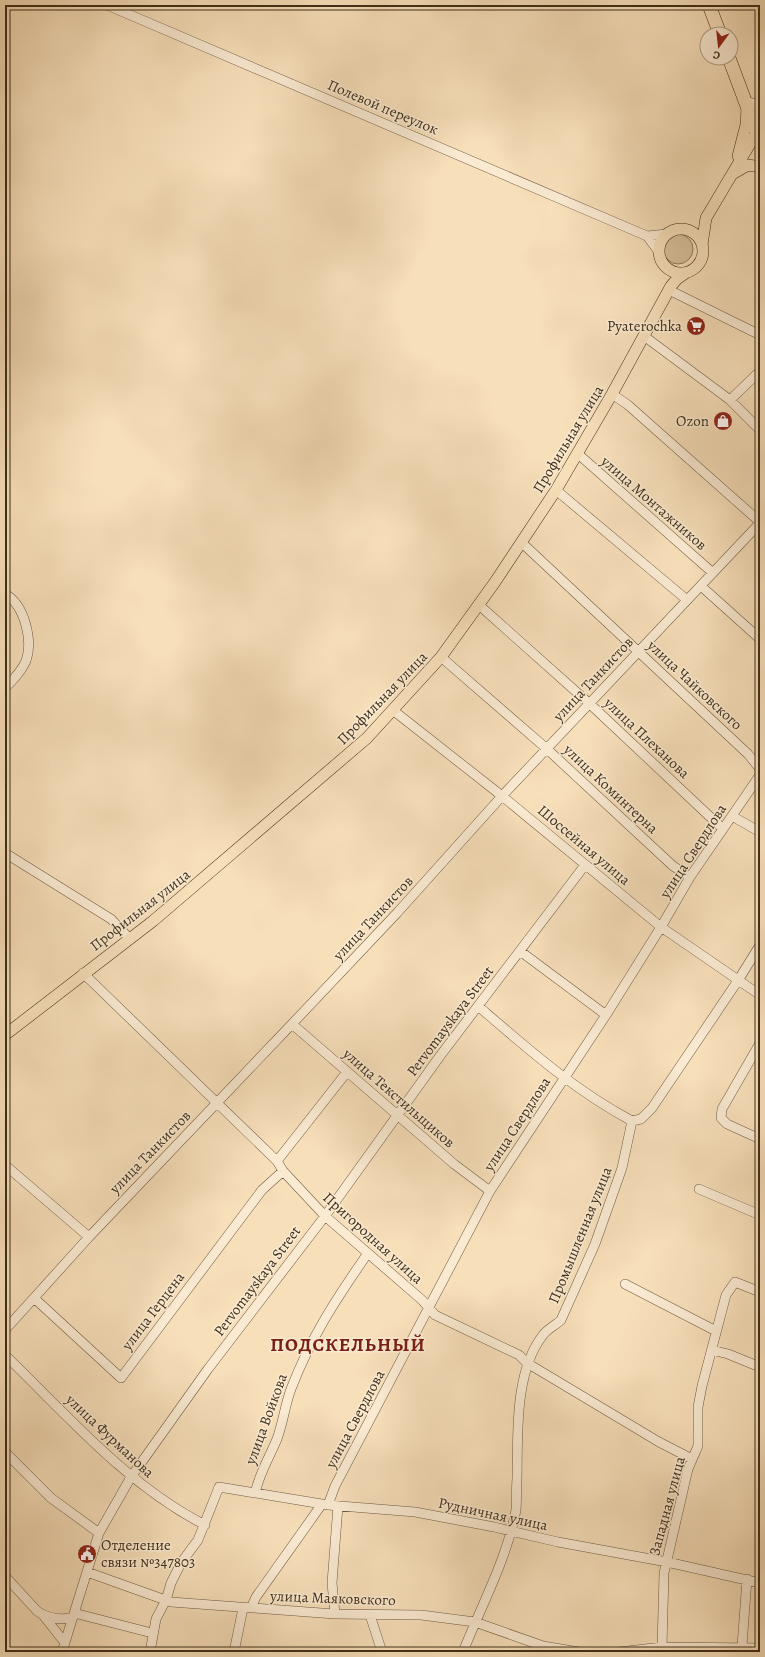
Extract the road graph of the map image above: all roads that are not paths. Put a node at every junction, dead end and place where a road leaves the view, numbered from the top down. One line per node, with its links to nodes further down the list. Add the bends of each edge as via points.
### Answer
1 (107, 5): 13 (street, Полевой переулок)
2 (709, 5): 3 (highway)
3 (717, 26)
4 (732, 66): 5 (highway)
5 (746, 103): 6 (street); 7 (highway); 9 (main road, via 744,134)
6 (760, 105)
7 (758, 127): 9 (main road)
8 (760, 167): 9 (main road, via 748,165)
9 (732, 175): 10 (main road)
10 (706, 218): 11 (main road, via 699,224); 14 (main road)
11 (685, 229): 12 (main road); 14 (main road, via 697,235)
12 (667, 234): 13 (street); 15 (main road, via 662,240)
13 (647, 236): 15 (street)
14 (702, 245): 17 (main road, via 701,262)
15 (660, 252): 16 (main road, via 661,260)
16 (667, 267): 17 (main road, via 676,272); 18 (main road, via 671,278)
17 (687, 272): 18 (main road, Профильная улица, via 676,279)
18 (670, 288): 19 (street); 20 (main road, Профильная улица)
19 (760, 335)
20 (644, 336): 22 (main road, Профильная улица); 23 (street)
21 (760, 371): 23 (street)
22 (612, 394): 25 (main road, Профильная улица); 27 (street, via 628,405)
23 (730, 400): 24 (street)
24 (760, 430)
25 (577, 453): 26 (main road, Профильная улица); 29 (street, улица Монтажников)
26 (556, 490): 28 (main road, Профильная улица); 32 (street)
27 (760, 522): 29 (street, улица Танкистов)
28 (521, 542): 33 (main road, Профильная улица); 35 (street, улица Чайковского)
29 (713, 573): 30 (street, улица Танкистов)
30 (701, 586): 32 (street, улица Танкистов); 34 (street)
31 (5, 594): 37 (street, via 17,605 20,612 26,629 29,651 18,675)
32 (687, 600): 35 (street, улица Танкистов)
33 (479, 605): 36 (main road, Профильная улица); 38 (street, улица Плеханова)
34 (760, 639)
35 (638, 651): 38 (street, улица Танкистов); 41 (street, улица Чайковского, via 748,754)
36 (442, 658): 39 (main road, Профильная улица); 40 (street, улица Коминтерна)
37 (5, 688)
38 (590, 704): 40 (street, улица Танкистов); 45 (street, улица Плеханова)
39 (394, 711): 43 (street, Шоссейная улица); 51 (main road, Профильная улица, via 350,753 153,922)
40 (546, 749): 43 (street, улица Танкистов); 49 (street, улица Коминтерна, via 673,866)
41 (760, 769)
42 (760, 775): 44 (street, улица Свердлова)
43 (502, 796): 48 (street, Шоссейная улица); 59 (street, улица Танкистов, via 397,913)
44 (732, 816): 45 (street, улица Свердлова); 46 (street)
45 (723, 829): 49 (street, улица Свердлова)
46 (760, 832)
47 (5, 853): 51 (street, via 112,918)
48 (585, 865): 50 (street, Шоссейная улица); 53 (street, Pervomayskaya Street)
49 (690, 877): 50 (street, улица Свердлова)
50 (661, 927): 55 (street, Шоссейная улица); 58 (street, улица Свердлова)
51 (129, 938): 54 (main road, Профильная улица)
52 (760, 945): 55 (street)
53 (520, 951): 57 (street, Pervomayskaya Street); 58 (street)
54 (83, 974): 60 (main road, Профильная улица); 65 (street, Пригородная улица)
55 (739, 979): 56 (street, Шоссейная улица); 67 (street, via 652,1108 641,1118)
56 (760, 995)
57 (478, 1006): 64 (street); 66 (street, Pervomayskaya Street)
58 (606, 1014): 64 (street, улица Свердлова)
59 (292, 1024): 63 (street, улица Текстильщиков); 65 (street, улица Танкистов)
60 (5, 1035)
61 (760, 1043): 62 (street)
62 (757, 1053): 68 (street, via 722,1109 721,1118 727,1124)
63 (347, 1072): 66 (street, улица Текстильщиков); 69 (street)
64 (563, 1078): 67 (street, via 607,1108); 73 (street, улица Свердлова)
65 (218, 1102): 69 (street, Пригородная улица); 76 (street, улица Танкистов)
66 (398, 1115): 73 (street, улица Текстильщиков, via 454,1164); 75 (street, Pervomayskaya Street)
67 (632, 1121): 86 (street, Промышленная улица, via 622,1168 595,1244 561,1320 554,1328 543,1334)
68 (760, 1139)
69 (277, 1161): 71 (street, Пригородная улица)
70 (5, 1165): 76 (street)
71 (283, 1170): 75 (street, Пригородная улица); 80 (street, улица Герцена, via 262,1190 121,1378)
72 (699, 1189): 74 (street)
73 (490, 1191): 81 (street, улица Свердлова)
74 (760, 1215)
75 (325, 1216): 77 (street, Пригородная улица); 90 (street, Pervomayskaya Street, via 208,1369)
76 (88, 1237): 80 (street, улица Танкистов)
77 (368, 1253): 81 (street, Пригородная улица); 91 (street, улица Войкова, via 315,1334 291,1390 276,1439 260,1473)
78 (625, 1284): 83 (street)
79 (760, 1292): 83 (street, Западная улица, via 735,1282 726,1295)
80 (34, 1298): 82 (street, улица Танкистов)
81 (429, 1309): 86 (street, Пригородная улица, via 435,1315 519,1355); 92 (street, улица Свердлова)
82 (5, 1330)
83 (716, 1331): 84 (street, Западная улица)
84 (712, 1350): 87 (street); 89 (street, Западная улица, via 698,1407 700,1438)
85 (5, 1355): 90 (street, улица Фурманова)
86 (527, 1363): 89 (street, Пригородная улица); 95 (street, Промышленная улица, via 518,1429 516,1509)
87 (760, 1367)
88 (5, 1452): 96 (street, via 51,1498)
89 (692, 1459): 97 (street, Западная улица)
90 (131, 1477): 94 (street, улица Фурманова, via 183,1513); 96 (street, Pervomayskaya Street)
91 (255, 1493): 92 (street, Рудничная улица); 94 (street, Рудничная улица, via 219,1487)
92 (325, 1504): 93 (street, Рудничная улица); 103 (street, улица Свердлова)
93 (338, 1506): 95 (street, Рудничная улица, via 415,1512); 104 (street, via 332,1583)
94 (205, 1524): 102 (street, via 191,1551 181,1563)
95 (511, 1532): 97 (street, Рудничная улица); 108 (street, Промышленная улица)
96 (99, 1533): 98 (street, Pervomayskaya Street)
97 (667, 1562): 100 (street, Рудничная улица); 112 (street, Западная улица, via 663,1584)
98 (87, 1572): 102 (street, улица Маяковского); 106 (street, Pervomayskaya Street)
99 (5, 1576): 105 (street)
100 (747, 1579): 101 (street, Рудничная улица); 110 (street)
101 (760, 1583)
102 (166, 1600): 103 (street, улица Маяковского); 109 (street)
103 (247, 1608): 104 (street, улица Маяковского); 116 (street, улица Свердлова)
104 (336, 1614): 107 (street, улица Маяковского)
105 (43, 1615): 106 (street, via 59,1620); 111 (street)
106 (73, 1615): 109 (street); 111 (street, Pervomayskaya Street)
107 (370, 1615): 108 (street, улица Маяковского, via 421,1615); 117 (street)
108 (474, 1622): 118 (street, Промышленная улица); 119 (street, улица Маяковского, via 543,1646)
109 (152, 1633): 115 (street)
110 (742, 1646): 112 (street); 113 (street)
111 (64, 1647)
112 (662, 1647): 114 (street)
113 (760, 1648)
114 (638, 1651): 120 (street)
115 (150, 1652)
116 (234, 1652)
117 (382, 1652)
118 (462, 1652)
119 (579, 1652)
120 (619, 1652)

